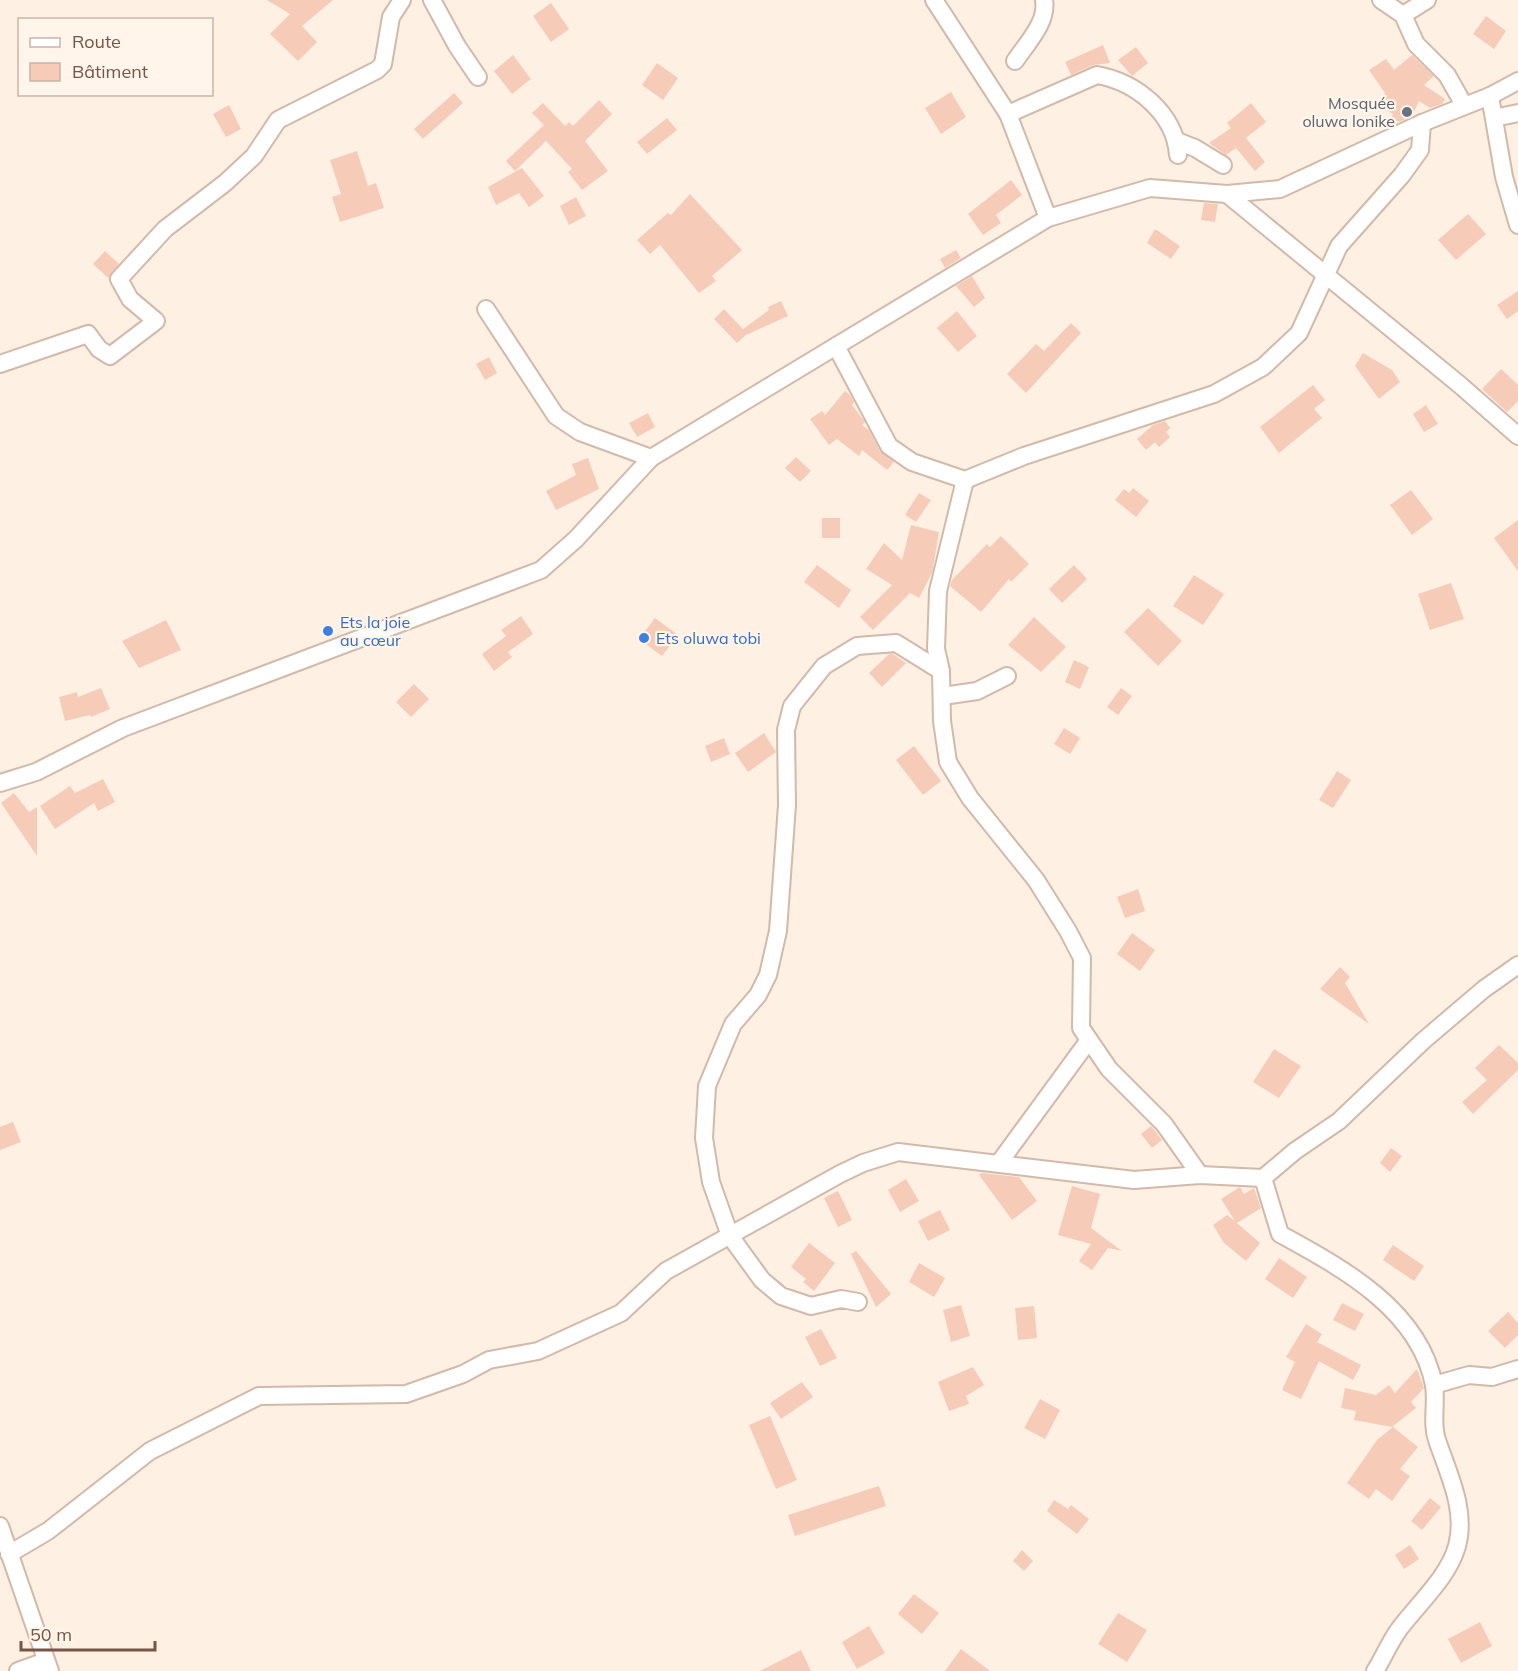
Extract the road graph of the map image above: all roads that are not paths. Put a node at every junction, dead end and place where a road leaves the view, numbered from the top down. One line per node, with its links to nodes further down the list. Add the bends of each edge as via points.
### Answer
1 (402, 0): 24 (street, via 391,17 384,64 278,120 254,156 165,229 119,279 130,299 156,321 110,356 99,350 88,334)
2 (432, 0): 9 (street)
3 (1044, 0): 8 (street, via 1047,9 1042,21)
4 (1381, 0): 7 (street)
5 (1427, 0): 7 (street)
6 (939, 2): 14 (street)
7 (1403, 15): 12 (street, via 1416,44 1447,75)
8 (1015, 61)
9 (478, 77)
10 (1518, 81): 11 (street)
11 (1490, 96): 12 (street); 15 (street)
12 (1464, 105): 16 (street)
13 (1518, 113): 15 (street)
14 (1008, 114): 17 (street, via 1097,75 1128,84 1144,95 1161,112 1178,148 1195,148); 19 (street)
15 (1494, 118): 20 (street, via 1504,177)
16 (1422, 123): 18 (street, via 1280,189); 21 (street, via 1420,150 1339,246)
17 (1223, 165)
18 (1227, 194): 19 (street, via 1150,188); 21 (street)
19 (1048, 218): 23 (street)
20 (1518, 225)
21 (1326, 277): 25 (street); 27 (street, via 1299,333 1263,367 1214,394 1024,456)
22 (486, 309): 26 (street, via 556,416 580,432)
23 (836, 346): 26 (street); 27 (street, via 889,446 912,462)
24 (0, 364)
25 (1518, 436)
26 (651, 458): 31 (street, via 576,539 541,570 123,728 36,772)
27 (965, 480): 28 (street, via 938,591 936,649)
28 (941, 670): 30 (street); 37 (street, via 896,643 856,646 824,666 792,706 786,730 787,805 778,931 768,975 758,995 734,1024 707,1086 707,1160)
29 (1007, 676): 30 (street, via 977,691)
30 (943, 696): 33 (street, via 948,762 970,798 1036,880 1082,957 1081,1028)
31 (0, 783)
32 (1518, 965): 36 (street, via 1423,1041 1339,1121)
33 (1089, 1040): 34 (street); 35 (street, via 1109,1069 1164,1124)
34 (999, 1163): 35 (street, via 1134,1180); 37 (street, via 898,1152 840,1174)
35 (1200, 1175): 36 (street)
36 (1263, 1178): 40 (street, via 1280,1234 1335,1263 1388,1305 1417,1340)
37 (730, 1236): 38 (street, via 762,1280 781,1296 811,1306 842,1299); 42 (street, via 666,1271 621,1313 538,1351 489,1360 463,1374 406,1394 259,1396 150,1451 48,1531)
38 (858, 1302)
39 (1518, 1369): 40 (street, via 1492,1377 1469,1375)
40 (1434, 1385): 44 (street, via 1436,1437 1459,1514 1457,1548 1446,1569 1398,1630)
41 (0, 1526): 42 (street)
42 (9, 1554): 43 (street)
43 (48, 1666): 45 (street)
44 (1381, 1669)
45 (18, 1671)

